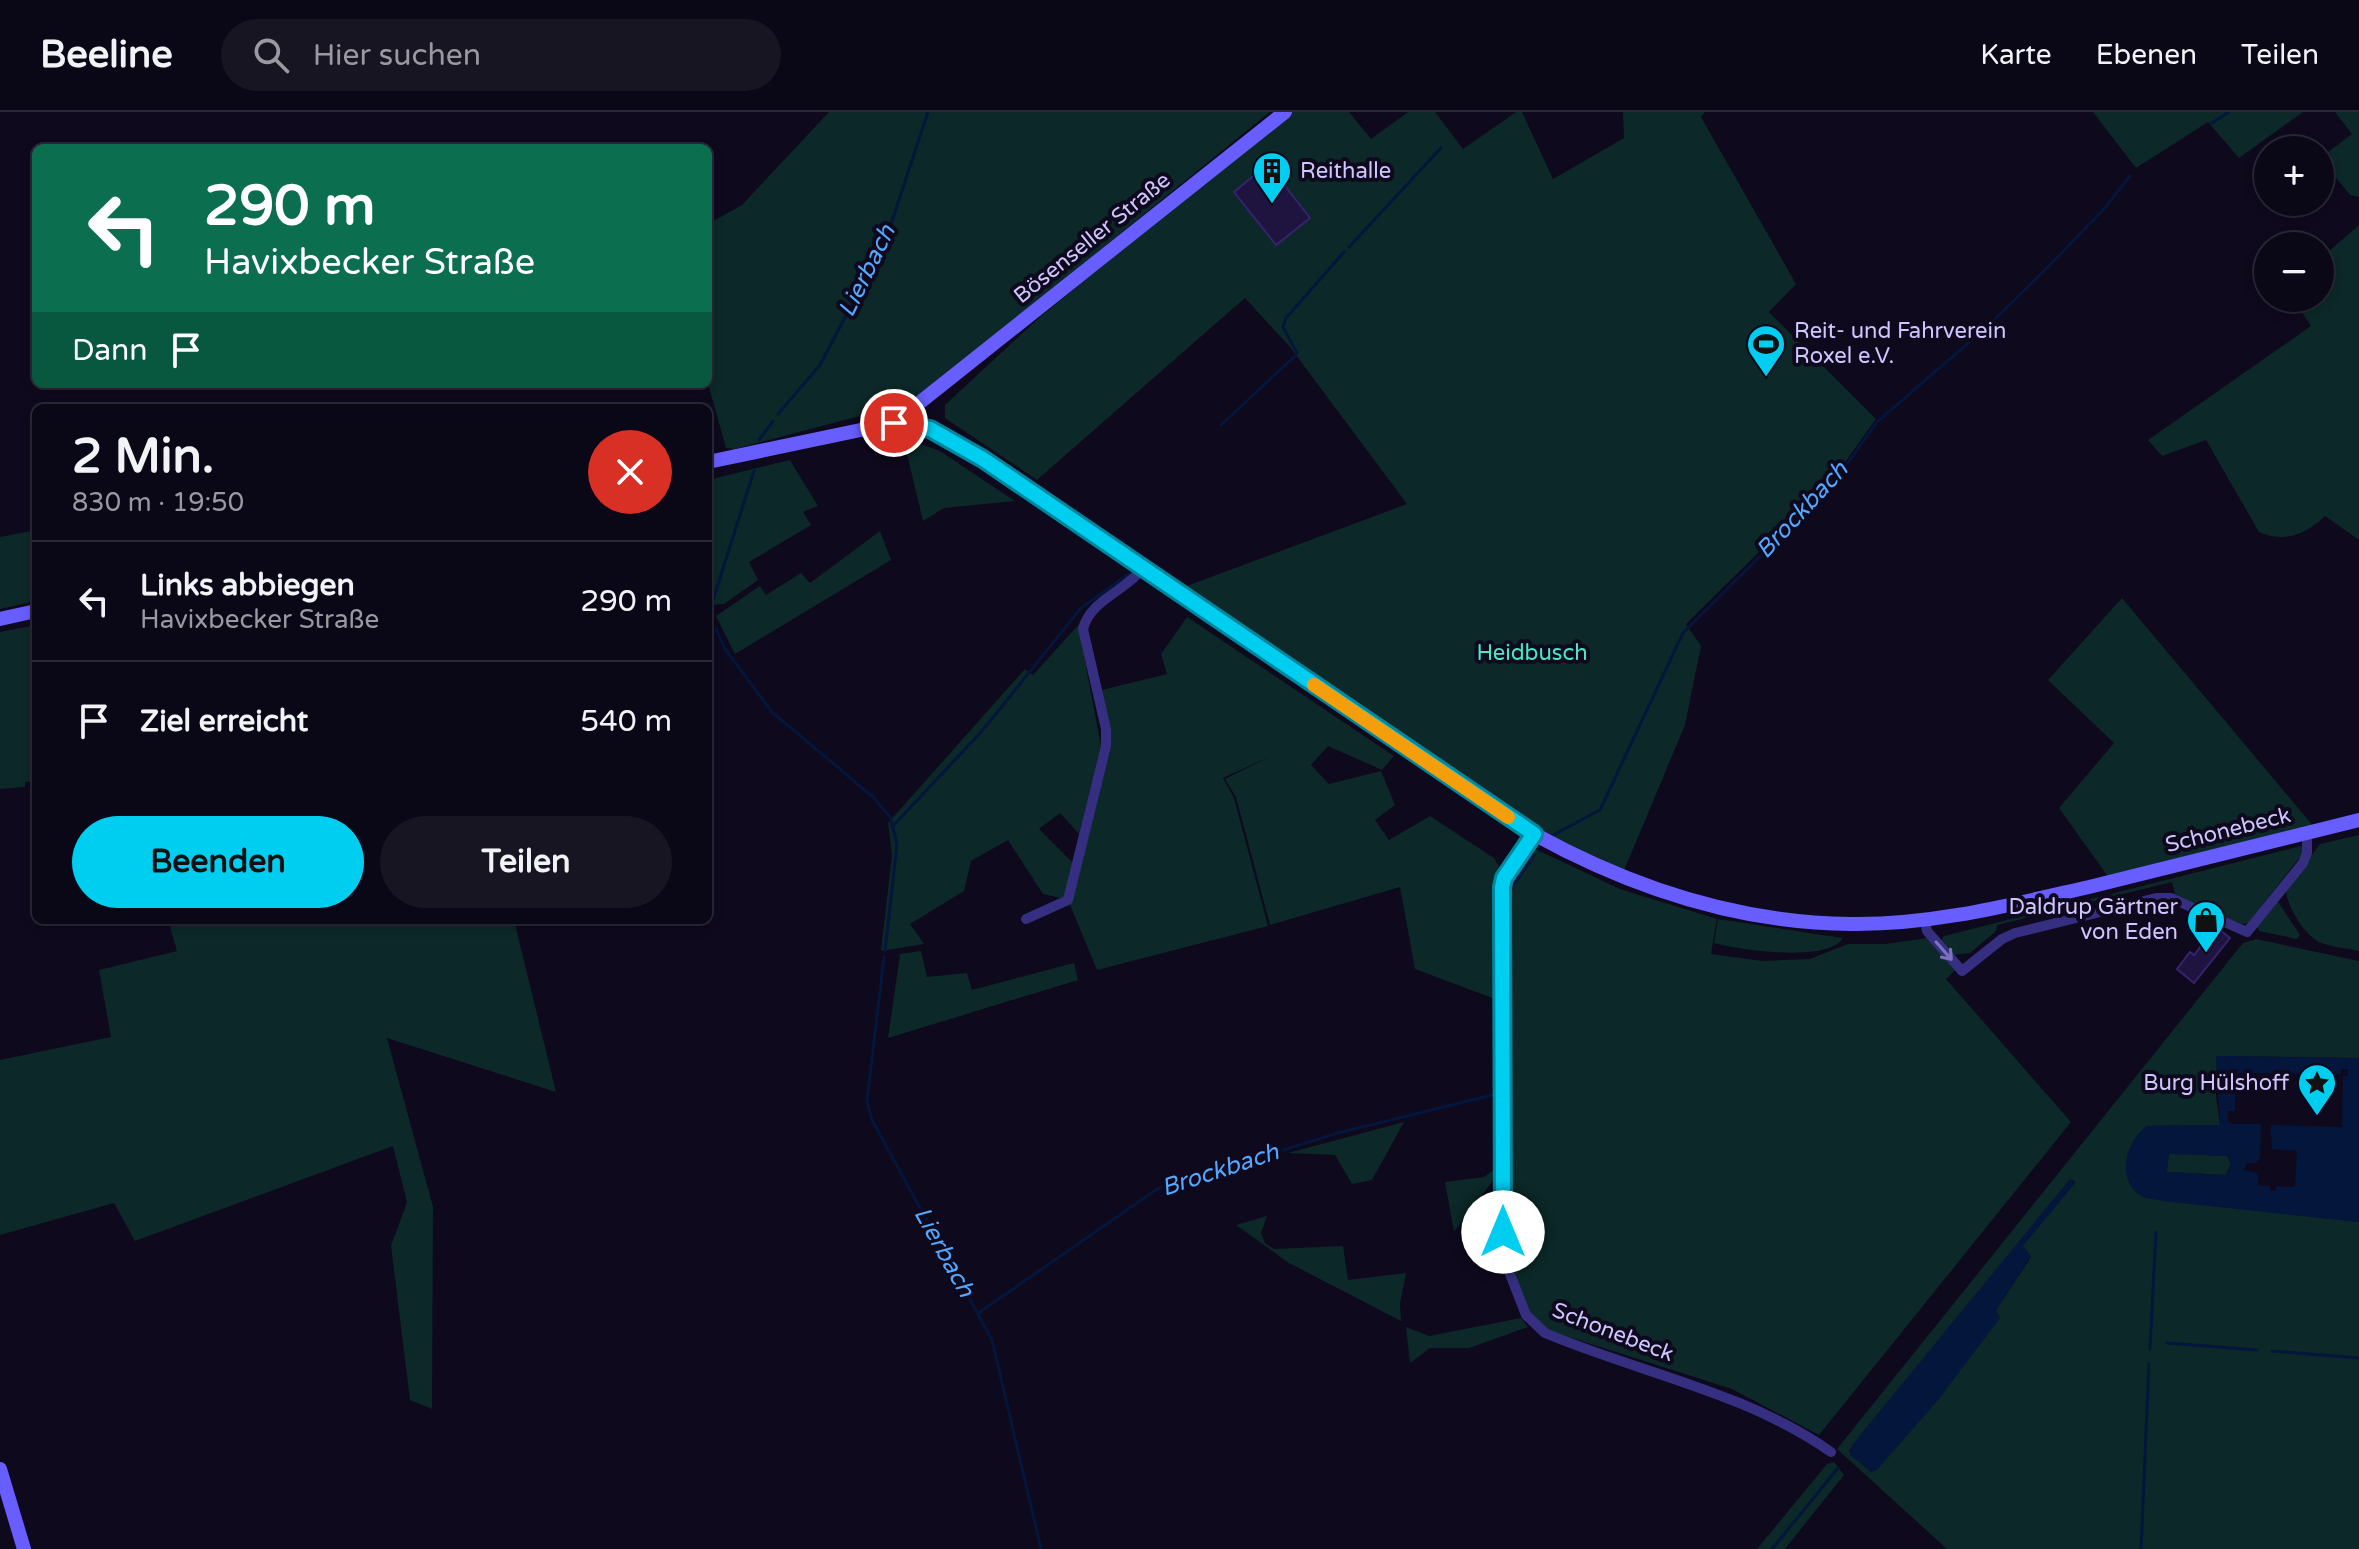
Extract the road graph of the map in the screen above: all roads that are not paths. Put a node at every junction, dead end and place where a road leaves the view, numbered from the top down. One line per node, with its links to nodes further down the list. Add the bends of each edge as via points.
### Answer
1 (1285, 112): 2 (main road, Bösenseller Straße)
2 (926, 399): 3 (main road, Bösenseller Straße); 4 (main road)
3 (894, 423): 4 (main road); 5 (main road)
4 (930, 429): 6 (main road, Schonebeck)
5 (712, 461)
6 (1143, 568): 11 (main road, Schonebeck); 12 (street, via 1086,617 1083,629 1106,746 1068,900)
7 (32, 612): 8 (main road)
8 (0, 619)
9 (2359, 820): 10 (main road, Schonebeck)
10 (2307, 833): 13 (main road, Schonebeck); 13 (street, one-way to 10, via 1927,931 1962,971 2015,933 2156,898 2171,898 2247,932 2303,863)
11 (1534, 834): 13 (main road, Schonebeck, via 1621,877 1713,906 1799,921); 14 (street, Schonebeck, via 1504,878 1501,898 1503,1256 1526,1315 1545,1333 1730,1400)
12 (1026, 919)
13 (1925, 921)
14 (1831, 1452)
15 (0, 1469): 16 (main road)
16 (24, 1549)

